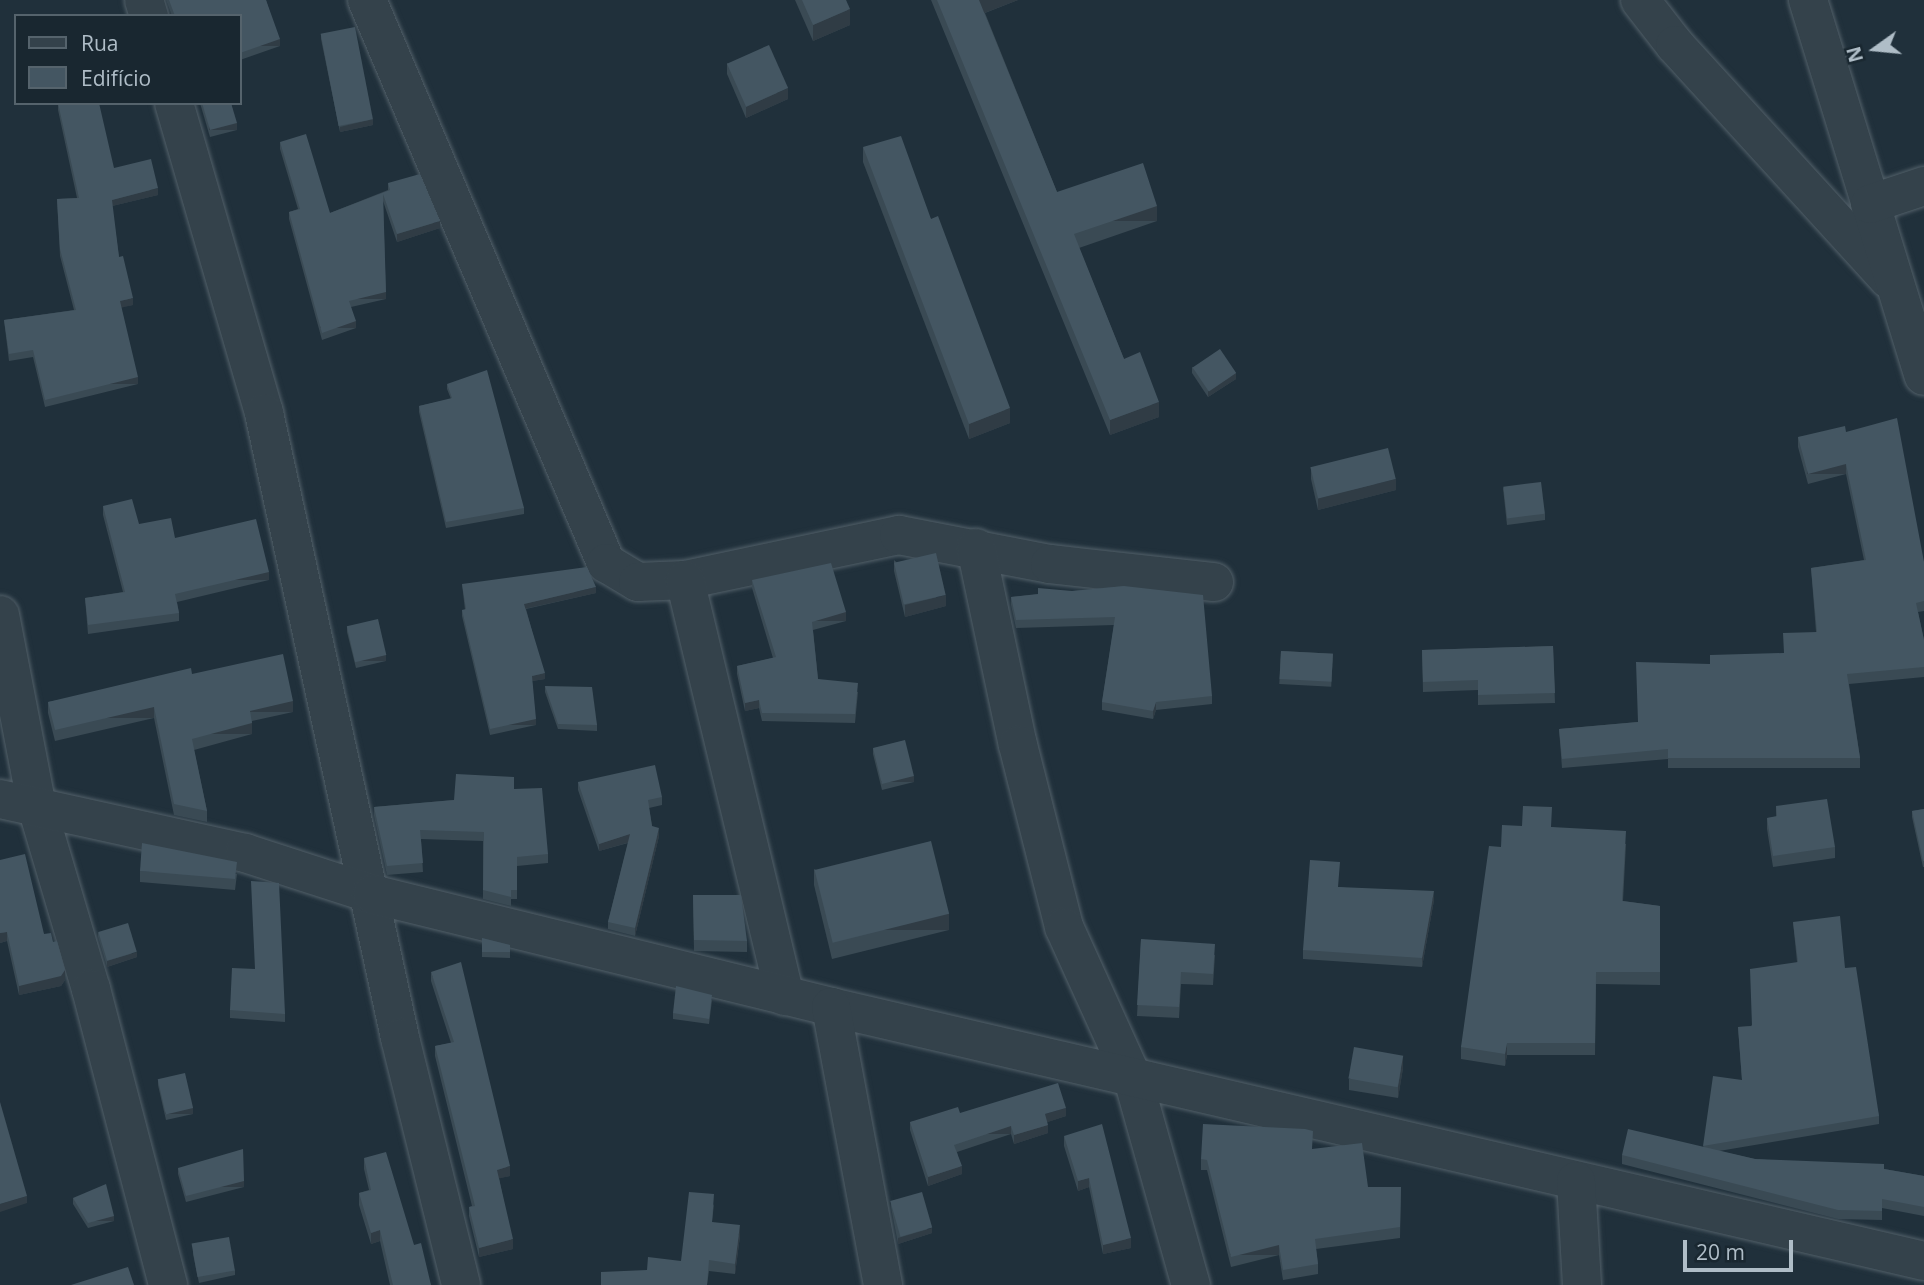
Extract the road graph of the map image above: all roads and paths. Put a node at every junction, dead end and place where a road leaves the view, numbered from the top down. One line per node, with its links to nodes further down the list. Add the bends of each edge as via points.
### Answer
1 (367, 0): 10 (street, via 606,562 638,582)
2 (1640, 0): 7 (street, via 1675,45)
3 (1808, 0): 6 (street)
4 (175, 105): 15 (street, via 264,413)
5 (1924, 186): 6 (street)
6 (1870, 204): 7 (street)
7 (1898, 288): 8 (street)
8 (1924, 376)
9 (976, 548): 10 (street, via 899,535); 11 (street, via 1051,564); 18 (street, via 1018,746 1064,927)
10 (685, 580): 16 (street)
11 (1214, 582)
12 (0, 615): 14 (street)
13 (0, 799): 14 (street)
14 (37, 807): 15 (street, via 245,853); 21 (street, via 91,989)
15 (372, 894): 16 (street); 22 (street, via 400,1038)
16 (785, 996): 17 (street)
17 (831, 1007): 18 (street); 23 (street)
18 (1133, 1079): 19 (street); 24 (street)
19 (1576, 1181): 20 (street); 25 (street)
20 (1924, 1261)
21 (167, 1285)
22 (461, 1285)
23 (883, 1285)
24 (1191, 1285)
25 (1582, 1285)

